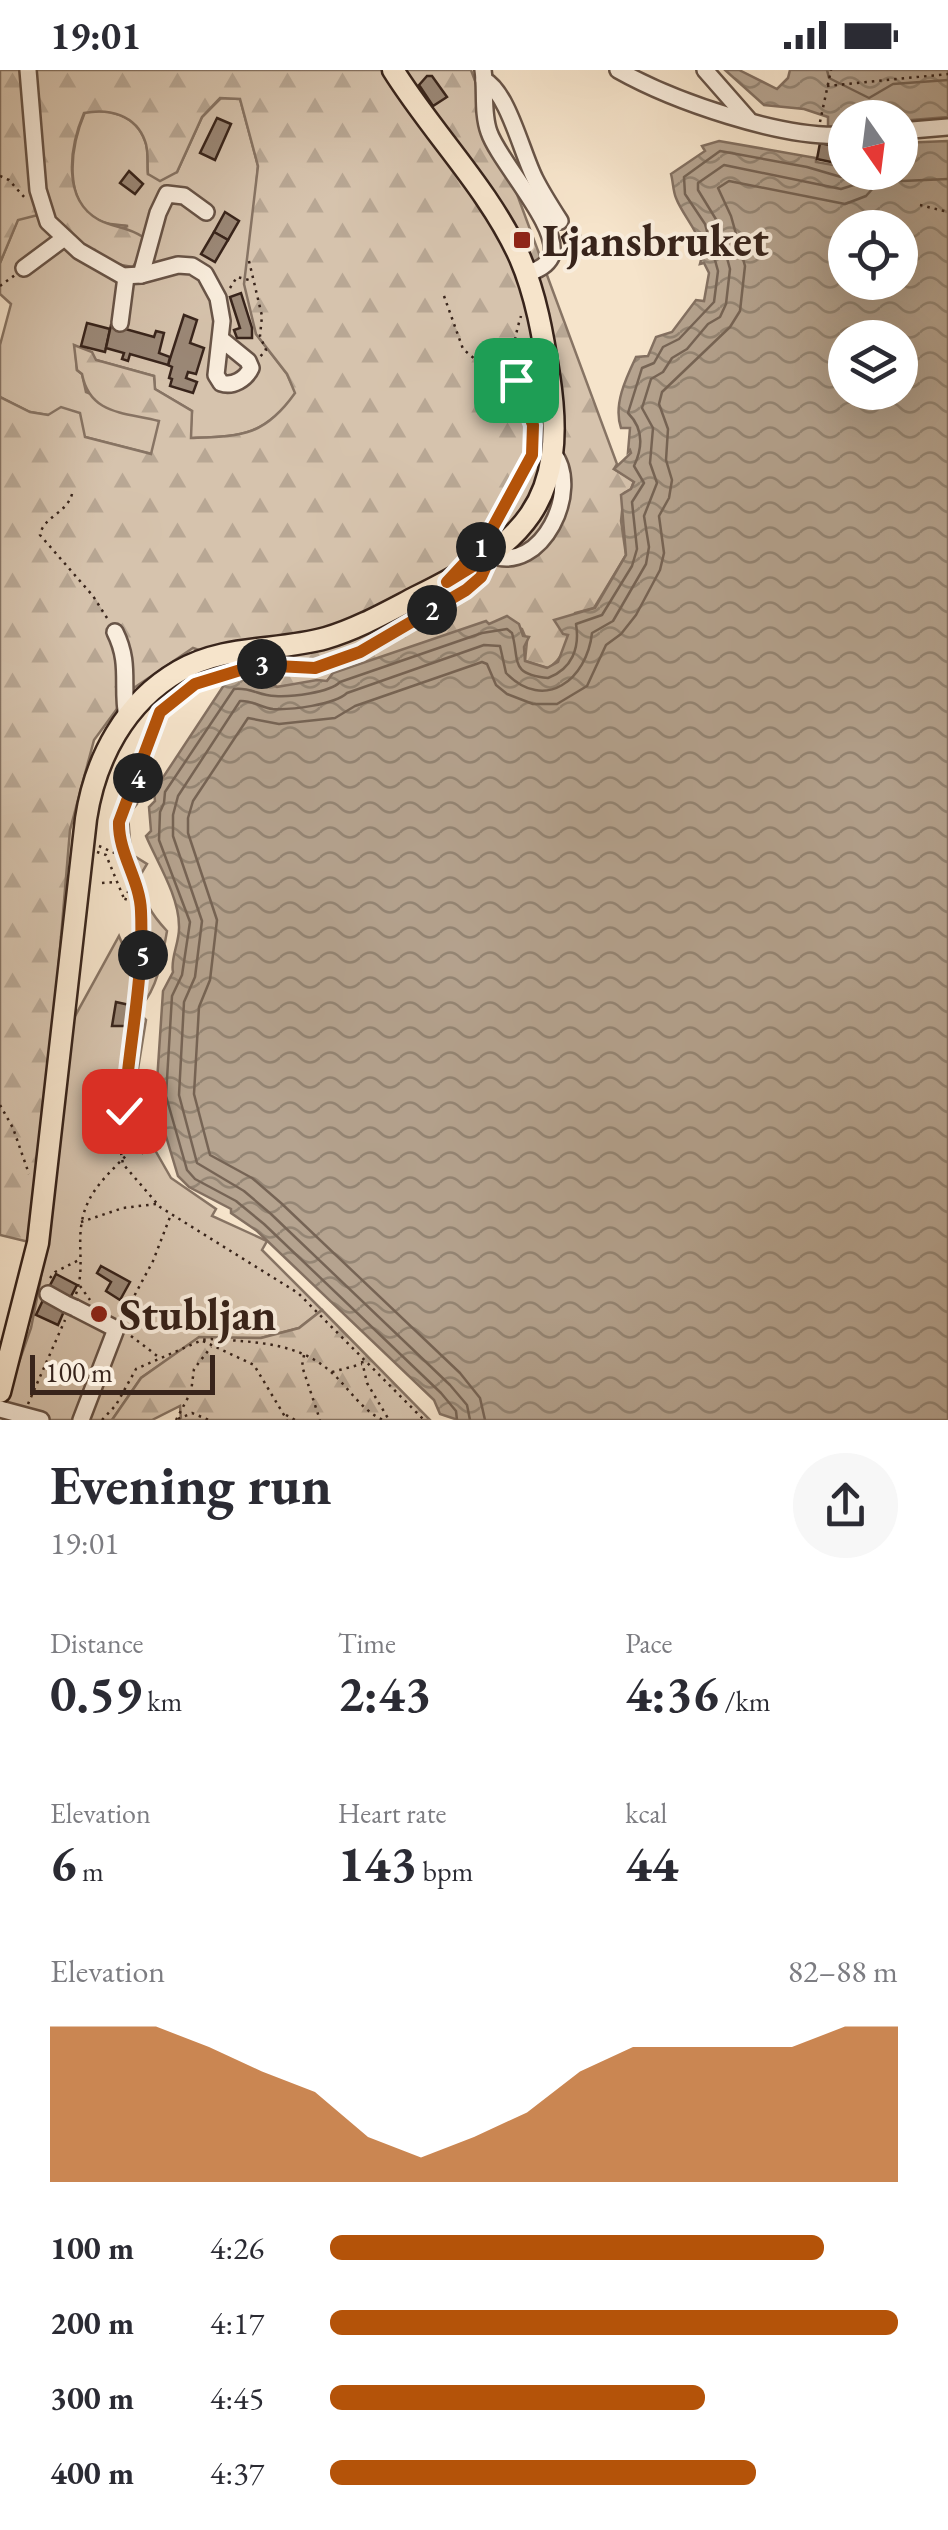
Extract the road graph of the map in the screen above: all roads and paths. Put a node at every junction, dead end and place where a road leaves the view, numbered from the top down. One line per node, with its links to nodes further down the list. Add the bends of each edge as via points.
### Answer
1 (28, 70): 16 (street)
2 (393, 70): 25 (main road, via 493,210)
3 (618, 70): 9 (street)
4 (706, 70): 9 (street)
5 (831, 70): 8 (path)
6 (948, 74): 8 (path)
7 (483, 75): 19 (street, via 504,103 536,183); 25 (street, via 489,134 552,243 546,264)
8 (827, 86): 12 (path)
9 (748, 119): 12 (street)
10 (948, 128): 11 (street)
11 (918, 130)
12 (819, 134): 13 (street)
13 (828, 134)
14 (0, 176): 16 (path)
15 (920, 205): 18 (path)
16 (44, 210): 20 (street)
17 (206, 212): 23 (street, via 184,196 167,194)
18 (948, 212)
19 (560, 220)
20 (64, 239): 22 (street); 23 (street, via 109,270)
21 (248, 261): 24 (path)
22 (24, 268): 26 (path)
23 (133, 276): 28 (street, via 192,266 212,283); 29 (street)
24 (251, 280): 28 (path, via 234,279); 31 (path, via 266,350)
25 (528, 280): 32 (path, via 514,339); 34 (main road, via 552,391 554,453 531,515 512,538)
26 (0, 286)
27 (444, 296): 32 (path, via 463,349)
28 (219, 303): 30 (street)
29 (120, 323)
30 (221, 339): 31 (street); 31 (street, via 218,380 241,380)
31 (250, 364)
32 (517, 387): 34 (path, via 531,416 534,445)
33 (72, 494): 36 (path, via 40,535)
34 (489, 548): 45 (main road, via 447,582 342,633 191,664)
35 (466, 590): 38 (path, via 337,662)
36 (115, 632): 45 (street, via 126,659)
37 (267, 664): 38 (path)
38 (285, 666): 40 (path)
39 (245, 668): 41 (path)
40 (290, 675)
41 (217, 676): 42 (path); 43 (path)
42 (265, 677)
43 (184, 694): 44 (path); 47 (path, via 162,708)
44 (189, 698)
45 (126, 718): 50 (main road, via 96,772)
46 (149, 727): 47 (path)
47 (154, 730): 48 (path)
48 (148, 744): 49 (path); 51 (path, via 119,822)
49 (154, 748)
50 (87, 844): 51 (path); 53 (path, via 106,855); 62 (main road)
51 (127, 858): 52 (path)
52 (134, 875): 53 (path, via 126,902); 55 (path)
53 (116, 882): 54 (path)
54 (102, 883)
55 (142, 975): 56 (path, via 136,976); 61 (path)
56 (130, 1003)
57 (0, 1105): 62 (path, via 29,1174)
58 (142, 1136): 59 (path)
59 (136, 1145): 60 (path); 61 (path)
60 (144, 1156)
61 (121, 1159): 63 (path); 65 (path, via 94,1190)
62 (46, 1186): 67 (main road)
63 (157, 1204): 64 (path); 65 (path)
64 (172, 1215): 69 (path); 74 (path, via 291,1288)
65 (82, 1222): 66 (path)
66 (82, 1258): 67 (path, via 55,1272); 68 (path)
67 (40, 1292): 68 (street); 76 (main road)
68 (69, 1309): 69 (street); 79 (path)
69 (120, 1322): 73 (path); 80 (street)
70 (202, 1340): 71 (path); 72 (path); 73 (path)
71 (211, 1345): 78 (path, via 254,1365); 82 (path, via 194,1369 176,1420 192,1413)
72 (304, 1353): 75 (path); 85 (path)
73 (160, 1358): 81 (path, via 136,1369)
74 (362, 1362): 75 (path); 86 (path); 87 (path)
75 (330, 1372): 86 (path, via 364,1408)
76 (0, 1392)
77 (0, 1409): 79 (street)
78 (285, 1414): 83 (path); 84 (path)
79 (36, 1419)
80 (81, 1420)
81 (102, 1420)
82 (209, 1420)
83 (288, 1420)
84 (294, 1420)
85 (320, 1420)
86 (386, 1420)
87 (424, 1420)

